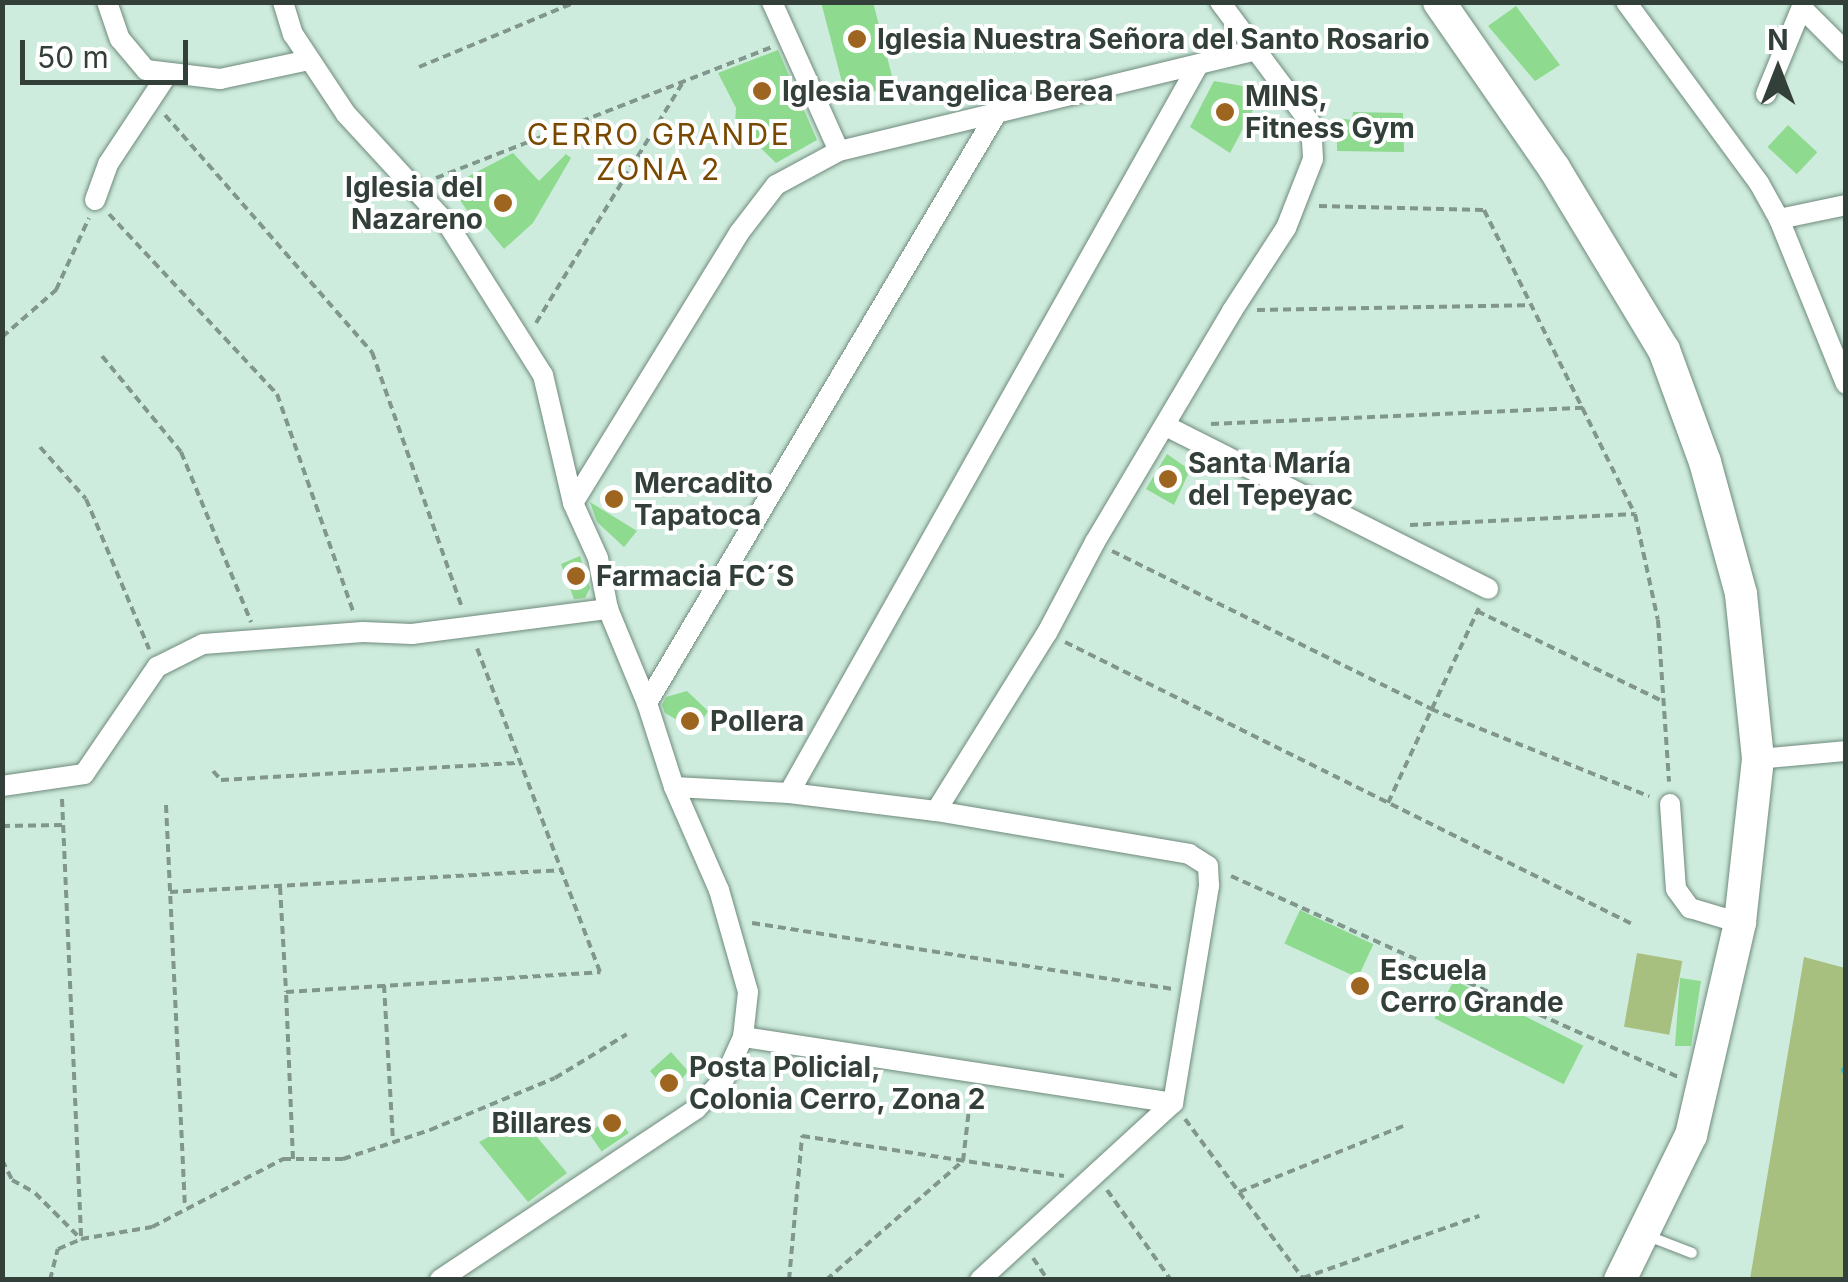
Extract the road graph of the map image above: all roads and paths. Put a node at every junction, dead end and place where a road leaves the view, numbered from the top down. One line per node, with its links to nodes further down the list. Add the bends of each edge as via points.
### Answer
1 (107, 2): 15 (street, via 132,58)
2 (283, 2): 12 (street)
3 (576, 2): 13 (path)
4 (772, 2): 9 (street)
5 (1220, 2): 10 (street)
6 (1438, 2): 52 (main road, via 1554,168 1664,350 1705,462 1741,594)
7 (1626, 2): 25 (street)
8 (1803, 5): 11 (street); 17 (street)
9 (789, 41): 16 (path); 20 (street)
10 (1252, 51): 14 (street); 24 (street, via 1311,124 1313,159)
11 (1846, 52)
12 (308, 60): 15 (street, via 220,80); 21 (street, via 346,114)
13 (419, 67)
14 (1197, 68): 19 (street); 58 (street)
15 (167, 75): 18 (street)
16 (684, 81): 21 (path); 29 (path)
17 (1766, 94)
18 (152, 100): 22 (street, via 108,164); 43 (path, via 372,352)
19 (995, 116): 20 (street); 49 (street)
20 (839, 150): 36 (street, via 776,186 739,233)
21 (413, 186): 29 (street, via 450,226)
22 (95, 200): 28 (path, via 56,290); 44 (path, via 276,394)
23 (1846, 205): 25 (street)
24 (1295, 206): 26 (path, via 1484,210); 27 (street)
25 (1779, 219): 31 (street)
26 (1534, 305): 27 (path); 33 (path)
27 (1232, 310): 34 (street)
28 (2, 337)
29 (524, 344): 36 (street, via 543,375)
30 (102, 356): 46 (path, via 181,452)
31 (1842, 362): 32 (street)
32 (1846, 384)
33 (1584, 408): 34 (path); 37 (path)
34 (1166, 426): 38 (street); 39 (street)
35 (40, 447): 47 (path, via 86,498)
36 (573, 503): 41 (street, via 598,558)
37 (1635, 514): 38 (path); 48 (path, via 1658,620)
38 (1370, 527): 40 (street)
39 (1095, 542): 45 (street); 50 (path)
40 (1488, 589): 42 (path)
41 (608, 610): 43 (street); 49 (street)
42 (1477, 611): 48 (path); 50 (path)
43 (469, 625): 44 (street, via 412,634); 53 (path)
44 (363, 632): 46 (street)
45 (1047, 633): 59 (path); 62 (street)
46 (259, 640): 47 (street, via 203,644)
47 (157, 667): 55 (street, via 84,774)
48 (1664, 702): 61 (path)
49 (647, 703): 57 (street)
50 (1432, 709): 59 (path); 61 (path)
51 (1846, 751): 52 (street)
52 (1758, 759): 70 (main road)
53 (519, 763): 54 (path, via 221,780); 66 (path)
54 (213, 771)
55 (61, 776): 56 (street); 63 (path)
56 (2, 786)
57 (674, 788): 58 (street); 69 (street)
58 (789, 793): 62 (street)
59 (1388, 803): 71 (path)
60 (166, 804): 68 (path)
61 (1670, 804): 70 (street, via 1676,889 1690,908)
62 (936, 811): 65 (street, via 1189,854)
63 (63, 825): 64 (path); 90 (path)
64 (2, 826)
65 (1208, 866): 74 (street); 78 (path)
66 (560, 870): 67 (path); 72 (path, via 600,972)
67 (280, 885): 68 (path); 73 (path)
68 (170, 892): 87 (path)
69 (728, 919): 74 (path); 76 (street, via 748,992)
70 (1740, 923): 78 (main road)
71 (1634, 925)
72 (384, 986): 73 (path); 81 (path)
73 (286, 992): 82 (path)
74 (1193, 992): 79 (street)
75 (627, 1034): 81 (path, via 555,1078)
76 (743, 1037): 77 (street); 94 (street, via 724,1079 696,1110)
77 (972, 1072): 79 (street); 84 (path)
78 (1702, 1088): 89 (main road, via 1691,1135)
79 (1173, 1103): 85 (street); 86 (path)
80 (1403, 1126): 86 (path)
81 (393, 1142): 82 (path, via 344,1159)
82 (293, 1159): 87 (path)
83 (2, 1160): 90 (path, via 12,1180 35,1193)
84 (963, 1161): 85 (path); 95 (path, via 802,1136); 96 (path)
85 (1092, 1177): 97 (street); 98 (path)
86 (1239, 1192): 92 (path)
87 (185, 1208): 90 (path, via 152,1228)
88 (1479, 1216): 92 (path)
89 (1642, 1234): 91 (lane); 99 (main road)
90 (81, 1239): 93 (path, via 58,1249)
91 (1692, 1253)
92 (1304, 1279)
93 (50, 1280)
94 (440, 1280)
95 (789, 1280)
96 (826, 1280)
97 (980, 1280)
98 (1172, 1280)
99 (1620, 1280)

